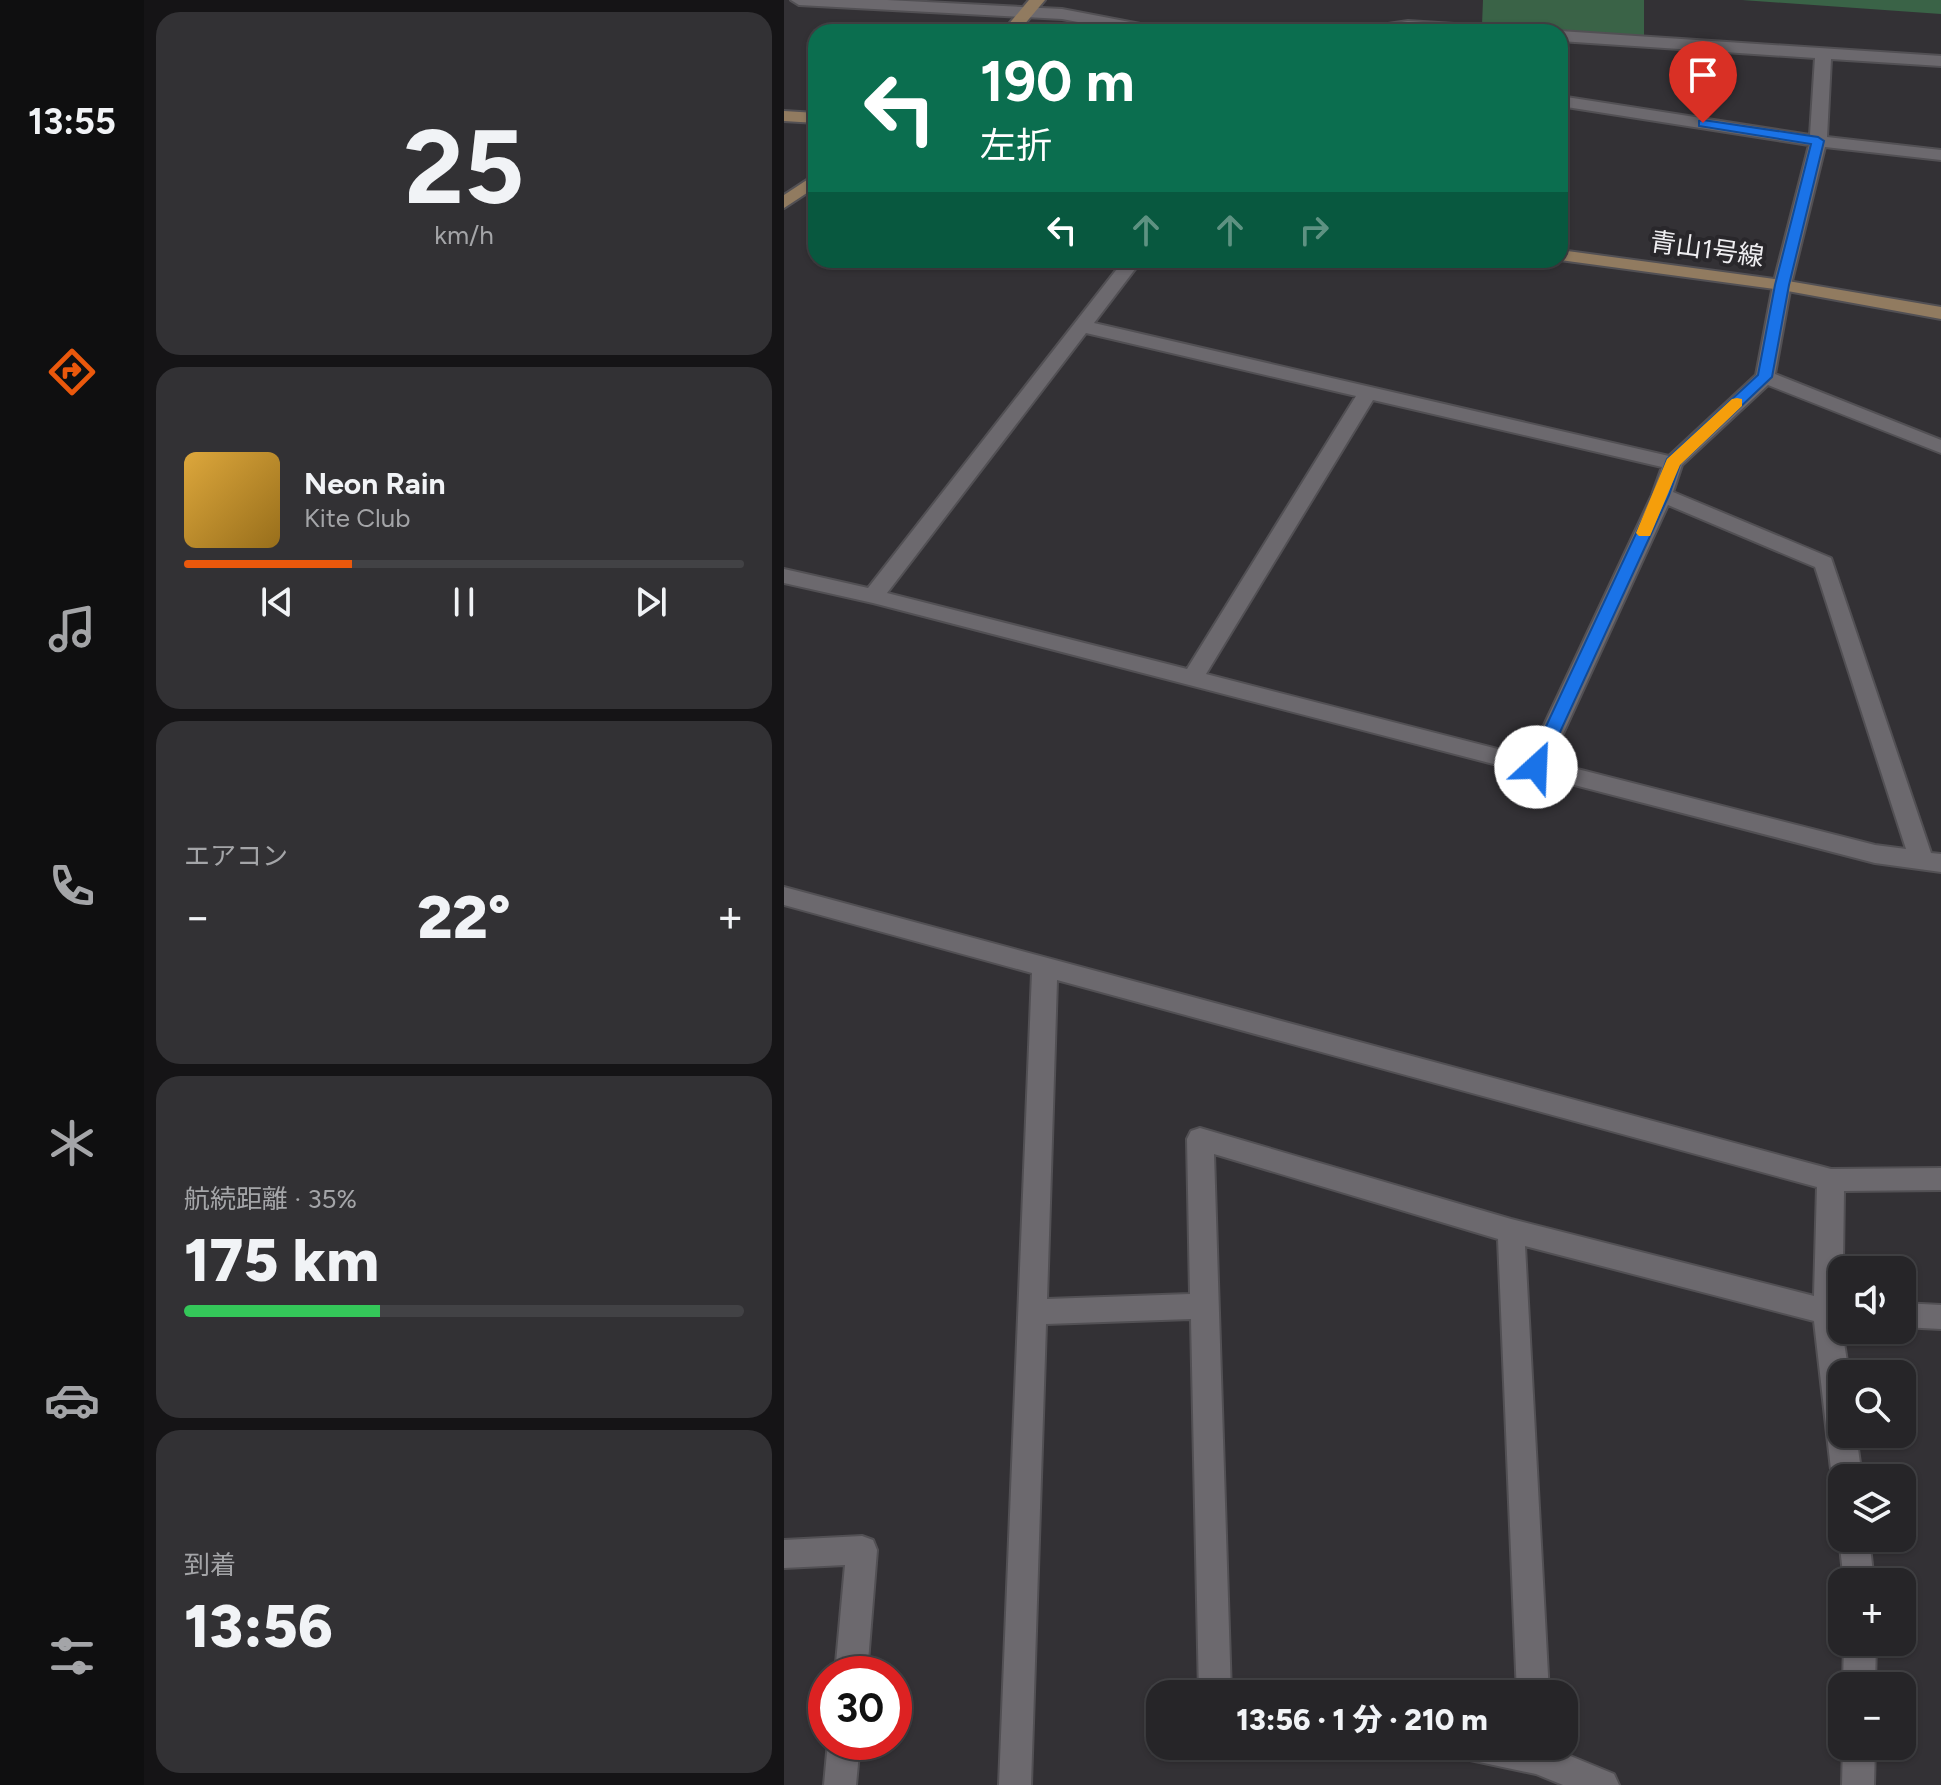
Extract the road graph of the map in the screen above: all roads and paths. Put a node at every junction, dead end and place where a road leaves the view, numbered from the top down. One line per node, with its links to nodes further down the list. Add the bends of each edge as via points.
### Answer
1 (799, 0): 2 (street)
2 (1032, 7): 3 (street); 4 (street)
3 (1017, 24)
4 (1114, 24)
5 (1568, 37): 6 (street)
6 (1823, 54): 7 (street); 11 (street)
7 (1941, 61)
8 (1568, 102): 11 (street)
9 (784, 116): 10 (street)
10 (808, 118)
11 (1818, 141): 12 (street); 17 (street)
12 (1941, 155)
13 (808, 185): 14 (street)
14 (784, 203)
15 (1568, 256): 17 (street, 青山1号線)
16 (1127, 268): 19 (street)
17 (1782, 285): 18 (street, 青山1号線); 20 (street)
18 (1941, 313)
19 (1081, 326): 21 (street); 26 (street)
20 (1765, 377): 22 (street); 23 (street)
21 (1368, 392): 23 (street); 27 (street)
22 (1941, 447)
23 (1673, 463): 24 (street)
24 (1662, 495): 28 (street); 29 (street, via 1824,563)
25 (784, 576): 26 (street)
26 (873, 596): 27 (street)
27 (1192, 679): 28 (street)
28 (1536, 767): 29 (street, via 1875,854)
29 (1932, 862)
30 (784, 896): 31 (street)
31 (1045, 966): 33 (street); 38 (street)
32 (1941, 1179): 33 (street)
33 (1831, 1180): 35 (street)
34 (1511, 1231): 36 (street, via 1200,1139); 37 (street); 46 (street)
35 (1833, 1256)
36 (1205, 1306): 38 (street); 45 (street)
37 (1828, 1310)
38 (1034, 1312): 51 (street)
39 (1916, 1316): 40 (street)
40 (1941, 1317)
41 (1837, 1344): 42 (street)
42 (1846, 1464)
43 (784, 1554): 44 (street, via 862,1550)
44 (853, 1656)
45 (1215, 1680)
46 (1532, 1680)
47 (842, 1760): 50 (street)
48 (1552, 1760): 52 (street)
49 (1859, 1760): 53 (street)
50 (840, 1785)
51 (1015, 1785)
52 (1603, 1785)
53 (1858, 1785)

